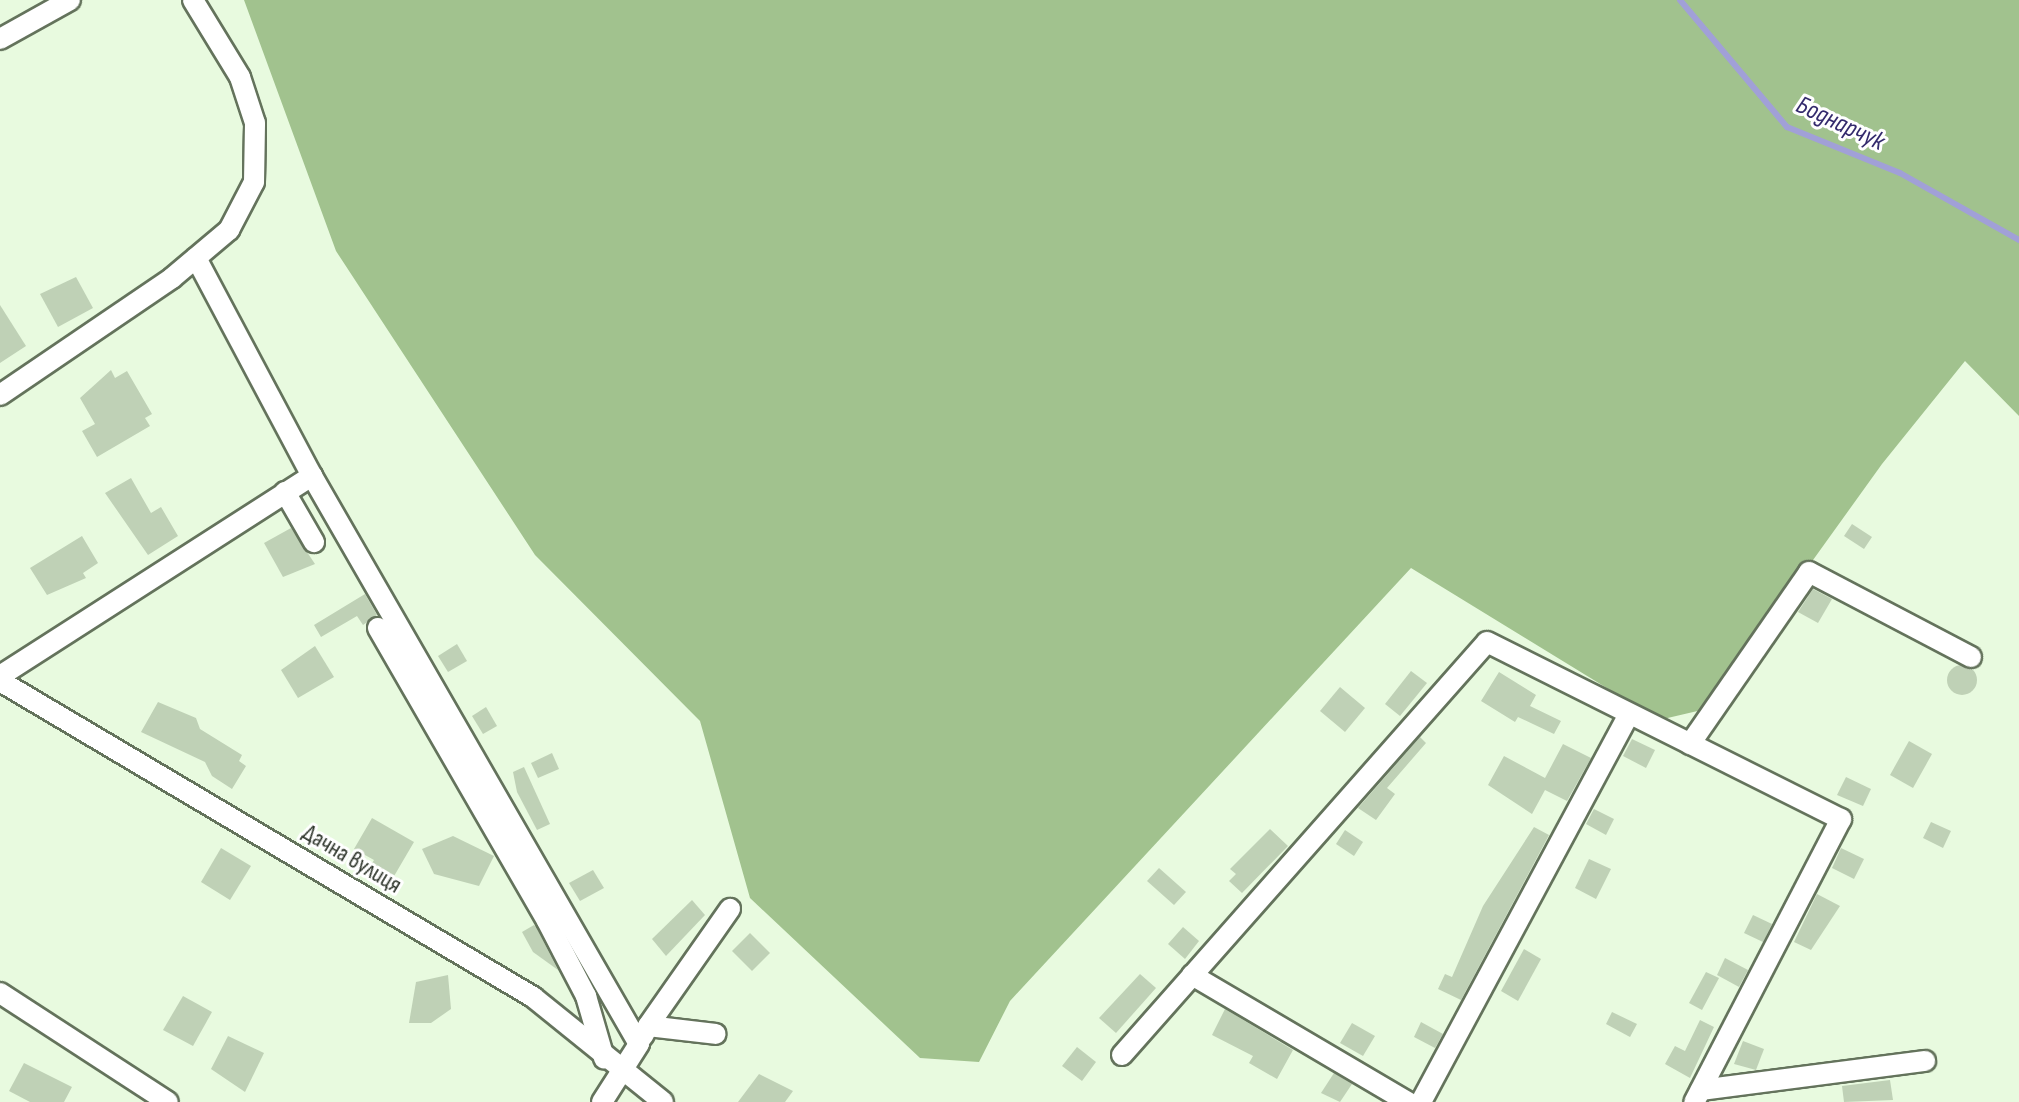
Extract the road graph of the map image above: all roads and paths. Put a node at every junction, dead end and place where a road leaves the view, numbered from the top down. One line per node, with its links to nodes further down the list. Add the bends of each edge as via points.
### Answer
1 (70, 0): 3 (street)
2 (193, 0): 4 (street, via 240,77 255,123 254,182 229,230)
3 (0, 39)
4 (196, 258): 5 (street); 6 (street)
5 (0, 395)
6 (312, 476): 7 (street); 18 (street)
7 (285, 492): 8 (street); 11 (street)
8 (314, 542)
9 (378, 628): 20 (street, via 547,921 586,996)
10 (1971, 657): 13 (street, via 1809,572)
11 (0, 678): 20 (street, Дачна вулиця, via 533,997)
12 (1629, 714): 13 (street); 15 (street, via 1487,642); 28 (street)
13 (1690, 744): 23 (street, via 1841,819)
14 (730, 909): 18 (street)
15 (1192, 975): 19 (street); 27 (street)
16 (0, 993): 24 (street)
17 (716, 1034): 18 (street)
18 (644, 1035): 22 (street)
19 (1122, 1055)
20 (604, 1059): 22 (street, Дачна вулиця)
21 (1925, 1061): 23 (street)
22 (622, 1075): 25 (street); 26 (street, Дачна вулиця)
23 (1698, 1096)
24 (168, 1102)
25 (602, 1102)
26 (663, 1102)
27 (1408, 1102)
28 (1421, 1102)

